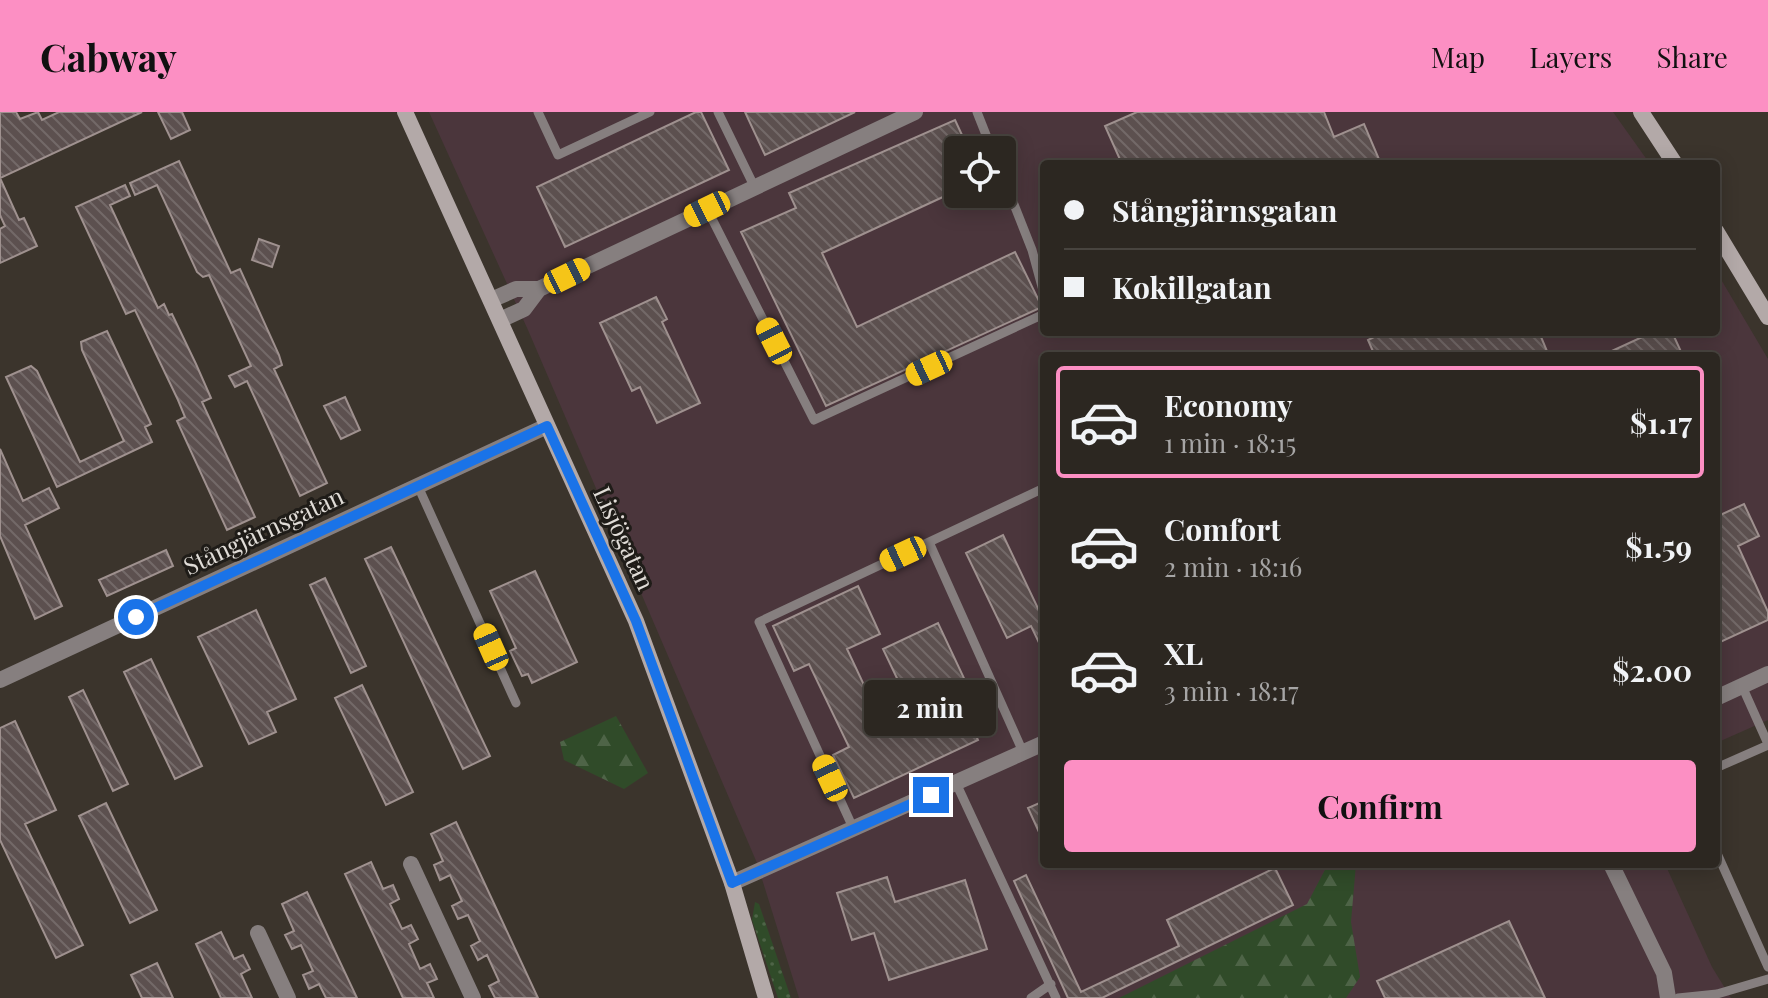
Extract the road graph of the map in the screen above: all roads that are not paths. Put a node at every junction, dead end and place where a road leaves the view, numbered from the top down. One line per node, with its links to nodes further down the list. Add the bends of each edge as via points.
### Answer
1 (405, 112): 16 (street, Lisjögatan)
2 (538, 112): 3 (lane, via 558,155)
3 (650, 112)
4 (718, 112): 10 (lane)
5 (915, 112): 10 (street)
6 (977, 112): 8 (lane)
7 (1641, 112): 9 (street)
8 (986, 136)
9 (1672, 160)
10 (754, 186): 12 (street)
11 (1015, 208): 14 (lane)
12 (707, 209): 15 (street); 17 (lane, via 814,420)
13 (1720, 238): 18 (street)
14 (1040, 279)
15 (539, 289): 16 (street, via 516,289); 19 (street, via 524,309)
16 (491, 300): 19 (street, Lisjögatan)
17 (1040, 316)
18 (1768, 317)
19 (500, 320): 20 (street, Lisjögatan)
20 (547, 426): 21 (street, Stångjärnsgatan); 38 (street, Lisjögatan, via 636,621)
21 (417, 484): 25 (street, Stångjärnsgatan); 28 (lane)
22 (1040, 490): 23 (lane)
23 (929, 542): 31 (lane); 34 (lane, via 759,622)
24 (1768, 674): 26 (street)
25 (0, 680)
26 (1742, 686): 27 (street); 29 (lane)
27 (1720, 696)
28 (516, 703)
29 (1768, 744): 32 (lane)
30 (1040, 745): 31 (street)
31 (1023, 752): 33 (street)
32 (1720, 766)
33 (956, 783): 34 (street); 44 (lane)
34 (855, 831): 38 (street)
35 (1720, 860): 41 (lane)
36 (411, 864): 46 (street)
37 (1613, 868): 50 (street, via 1664,973)
38 (732, 883): 47 (street, Lisjögatan)
39 (258, 933): 45 (street)
40 (1768, 933): 41 (lane)
41 (1755, 937): 42 (lane)
42 (1768, 967)
43 (1768, 979): 51 (lane, via 1717,994)
44 (1051, 984): 48 (lane); 49 (lane)
45 (288, 998)
46 (473, 998)
47 (766, 998)
48 (1031, 998)
49 (1056, 998)
50 (1668, 998)
51 (1678, 998)

